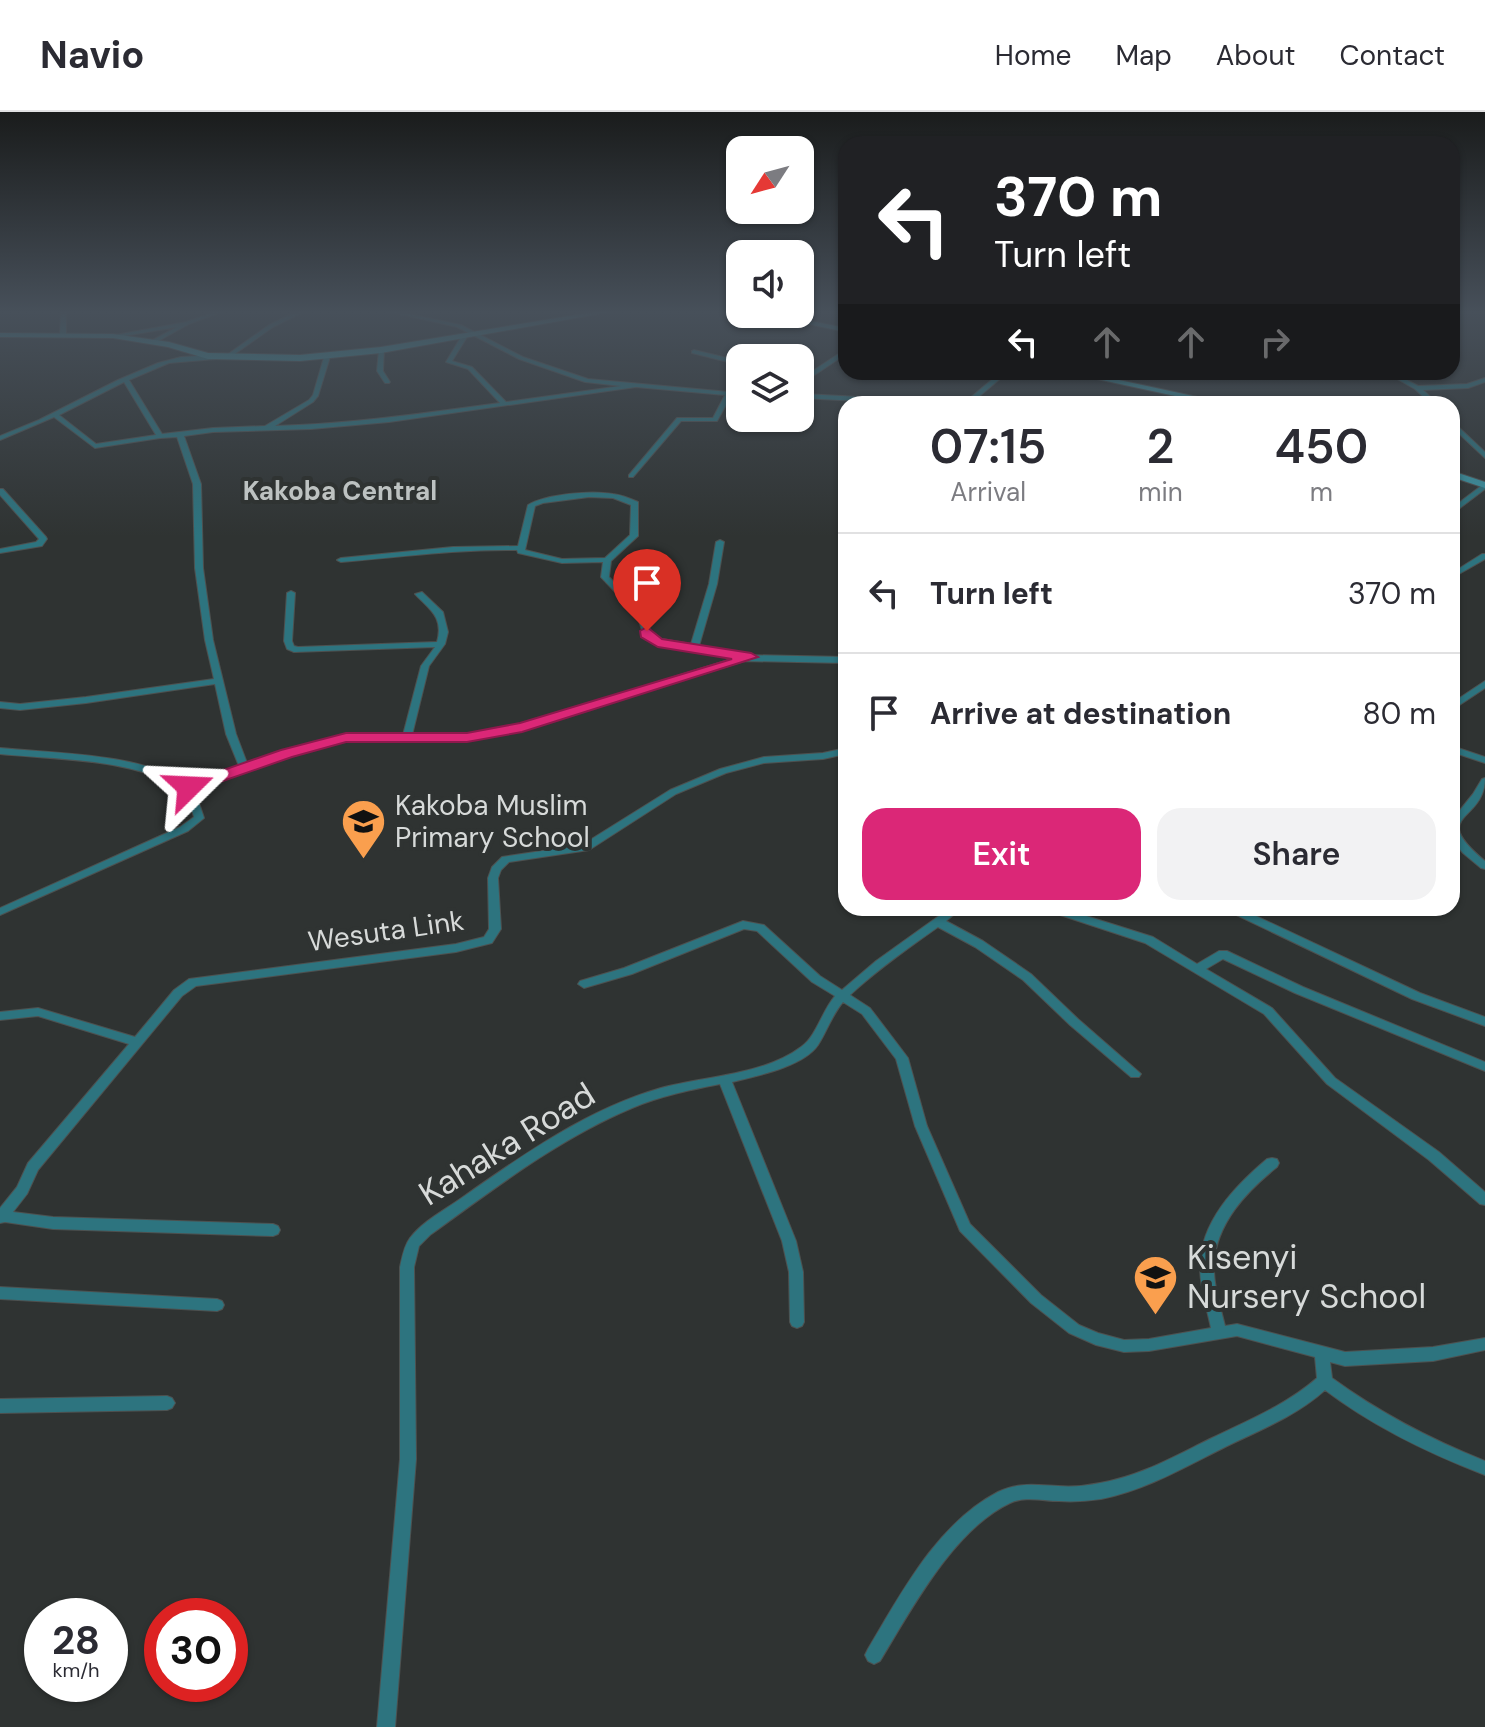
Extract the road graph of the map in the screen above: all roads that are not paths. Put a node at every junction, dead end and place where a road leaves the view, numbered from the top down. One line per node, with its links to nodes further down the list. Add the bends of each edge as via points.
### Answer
1 (116, 386): 18 (street)
2 (130, 386): 22 (street)
3 (318, 386): 19 (street, via 311,401)
4 (488, 386): 17 (street)
5 (631, 386): 17 (street)
6 (638, 386): 11 (street)
7 (1139, 386): 12 (street)
8 (1414, 386): 10 (street)
9 (1459, 386): 10 (street)
10 (1417, 388): 13 (street)
11 (726, 394)
12 (1186, 396)
13 (1426, 396)
14 (814, 397): 15 (street)
15 (838, 398)
16 (726, 400): 25 (street, via 715,420 682,418 670,426)
17 (505, 404): 19 (street, via 373,422)
18 (55, 415): 22 (street, via 95,446); 23 (street)
19 (266, 428): 21 (street)
20 (1460, 430): 24 (street)
21 (180, 435): 22 (street); 43 (street, via 197,484 200,581)
22 (160, 436)
23 (0, 438)
24 (1483, 452)
25 (631, 476)
26 (1460, 477): 27 (street)
27 (1485, 485): 29 (street)
28 (0, 491): 32 (street, via 43,539)
29 (1460, 505)
30 (720, 542): 40 (street)
31 (521, 548): 34 (street, via 459,547); 35 (street, via 525,554 562,561); 35 (street, via 535,502 617,496 635,504 634,536)
32 (0, 551)
33 (1485, 556): 36 (street)
34 (341, 560)
35 (607, 560): 40 (street, via 605,577 641,614 648,637)
36 (1460, 571)
37 (291, 593): 39 (street, via 288,641 297,650)
38 (419, 594): 39 (street, via 444,620)
39 (441, 644): 47 (street, via 425,666)
40 (694, 648): 41 (street)
41 (751, 657): 42 (street); 47 (street, via 522,727 467,738)
42 (838, 660)
43 (217, 681): 46 (street, via 86,700); 52 (street)
44 (1485, 684): 45 (street)
45 (1460, 701)
46 (0, 705)
47 (407, 737): 52 (street, via 346,738)
48 (0, 751): 54 (street, via 128,766)
49 (1460, 752): 51 (street)
50 (838, 753): 68 (street, Wesuta Link, via 764,760 723,771 673,792 585,848 506,859 493,878 495,929 488,940 409,955 204,978 185,987)
51 (1485, 760)
52 (244, 767): 54 (street)
53 (1485, 781): 55 (street)
54 (189, 787): 58 (street, via 199,814 195,823)
55 (1460, 812)
56 (1460, 845): 57 (street)
57 (1485, 866)
58 (0, 912)
59 (946, 916): 62 (street, Kahaka Road)
60 (1074, 916): 63 (street, via 1149,940)
61 (1247, 916): 67 (street, via 1416,996)
62 (938, 922): 65 (street, Kahaka Road); 70 (street, via 1027,977)
63 (1197, 969): 69 (street, via 1223,954); 73 (street, via 1268,1011 1331,1081)
64 (584, 984): 65 (street, via 752,924)
65 (841, 997): 71 (street, Kahaka Road, via 828,1010 809,1049 769,1069); 79 (street, via 866,1011 902,1058 921,1126 965,1227 1036,1299 1074,1329 1124,1346)
66 (0, 1016): 68 (street, via 38,1012)
67 (1485, 1022)
68 (138, 1042): 74 (street, Wesuta Link, via 33,1167)
69 (1485, 1067)
70 (1135, 1074)
71 (725, 1080): 78 (street, via 789,1241); 87 (street, Kahaka Road, via 660,1093 591,1123 514,1168 413,1244 407,1267 408,1459)
72 (1272, 1163): 79 (street, via 1236,1195 1212,1240 1207,1280)
73 (1485, 1200)
74 (1, 1217): 75 (street)
75 (273, 1230)
76 (0, 1293): 77 (street)
77 (217, 1305)
78 (797, 1322)
79 (1219, 1331): 81 (street, via 1260,1335)
80 (1485, 1344): 81 (street, via 1386,1359)
81 (1322, 1355): 82 (street)
82 (1325, 1381): 85 (street, via 1380,1422); 86 (street, via 1264,1423 1119,1487 1006,1496 958,1534 919,1583)
83 (167, 1403): 84 (street)
84 (0, 1406)
85 (1485, 1468)
86 (874, 1655)
87 (386, 1727)

